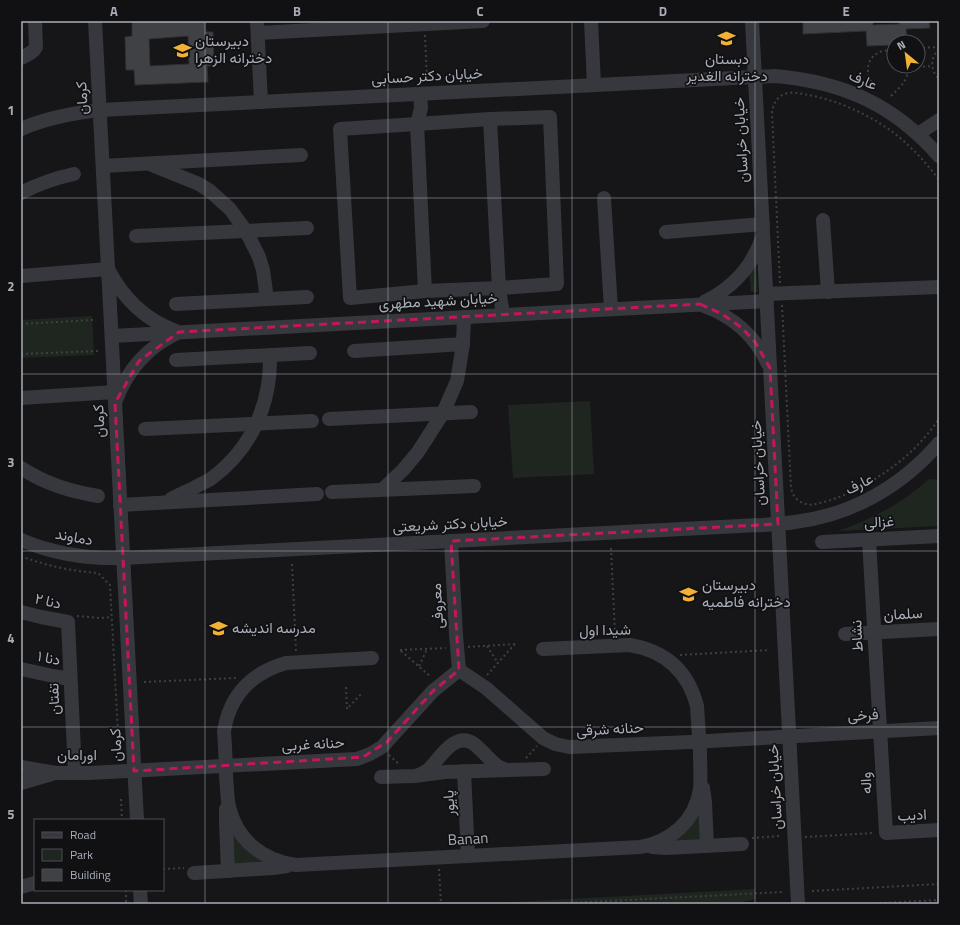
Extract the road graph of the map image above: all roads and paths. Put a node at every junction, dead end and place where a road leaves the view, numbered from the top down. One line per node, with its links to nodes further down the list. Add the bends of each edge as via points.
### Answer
1 (35, 21): 11 (street, via 36,46 30,54)
2 (95, 21): 23 (street, کرمان)
3 (483, 21): 6 (street)
4 (591, 21): 18 (street)
5 (752, 21): 15 (street, خیابان خراسان)
6 (257, 27): 22 (street)
7 (424, 32): 16 (path)
8 (926, 48): 9 (path)
9 (939, 48): 13 (path, via 934,55)
10 (886, 50): 19 (path, via 875,54 871,59 868,71)
11 (21, 58)
12 (926, 66): 13 (path)
13 (932, 66): 17 (path)
14 (908, 74): 21 (path)
15 (755, 76): 18 (street, خیابان دکتر حسابی); 28 (street, عارف, via 794,78 849,91 883,108); 41 (street, خیابان خراسان)
16 (427, 79)
17 (939, 79)
18 (594, 85): 20 (street, خیابان دکتر حسابی)
19 (873, 86)
20 (420, 94): 22 (street, خیابان دکتر حسابی); 26 (street, via 421,108)
21 (891, 96)
22 (261, 102): 23 (street, خیابان دکتر حسابی)
23 (100, 110): 27 (street, خیابان دکتر حسابی, via 44,120); 33 (street, کرمان)
24 (490, 119): 26 (street); 48 (street); 48 (street, via 550,117 557,284)
25 (939, 120): 28 (street)
26 (416, 124): 49 (street); 49 (street, via 340,129 350,298)
27 (21, 129)
28 (918, 134): 30 (street, عارف)
29 (301, 155): 31 (street)
30 (939, 156)
31 (203, 161): 32 (street); 36 (street)
32 (148, 164): 33 (street); 36 (street)
33 (103, 166): 45 (street, کرمان)
34 (74, 174): 37 (street, via 44,182)
35 (939, 180): 51 (path, via 904,142 860,112 827,99 792,92 778,98 773,104 772,112)
36 (199, 184): 42 (street, via 230,209)
37 (21, 194)
38 (604, 198): 57 (street)
39 (823, 220): 50 (street)
40 (307, 228): 42 (street)
41 (763, 229): 43 (street); 53 (street, خیابان خراسان); 56 (street, via 760,243 751,261 739,276 731,285)
42 (246, 231): 44 (street); 54 (street, via 261,264)
43 (666, 232)
44 (136, 236)
45 (108, 269): 46 (street); 62 (street, via 120,290 137,308 156,322); 63 (street, کرمان)
46 (21, 276)
47 (939, 287): 50 (street, خیابان شهید مطهری)
48 (500, 288): 49 (street); 58 (street)
49 (425, 291)
50 (828, 292): 51 (street, خیابان شهید مطهری)
51 (781, 294): 53 (street, خیابان شهید مطهری); 77 (path, via 791,486 798,501 811,505 829,500 877,478 919,444)
52 (307, 297): 54 (street)
53 (766, 297): 56 (street, خیابان شهید مطهری); 71 (street, خیابان خراسان)
54 (267, 299): 55 (street)
55 (176, 304)
56 (700, 304): 57 (street, خیابان شهید مطهری); 71 (street, via 722,314 742,328 756,342)
57 (611, 309): 58 (street, خیابان شهید مطهری)
58 (503, 315): 59 (street, خیابان شهید مطهری)
59 (464, 317): 62 (street, خیابان شهید مطهری); 64 (street)
60 (96, 321): 61 (path)
61 (21, 324)
62 (179, 332): 63 (street, خیابان شهید مطهری); 72 (street, via 148,352)
63 (112, 336): 72 (street, کرمان)
64 (463, 344): 66 (street); 75 (street, via 457,380)
65 (98, 350): 68 (path)
66 (354, 351)
67 (310, 353): 69 (street)
68 (21, 354)
69 (270, 355): 70 (street); 79 (street, via 269,383)
70 (176, 360)
71 (770, 368): 94 (street, خیابان خراسان)
72 (115, 397): 73 (street); 93 (street, کرمان)
73 (21, 398)
74 (471, 412): 75 (street)
75 (443, 413): 76 (street); 83 (street)
76 (329, 419)
77 (939, 419)
78 (312, 421): 79 (street)
79 (257, 424): 80 (street); 84 (street, via 233,460)
80 (146, 429)
81 (937, 449): 94 (street, عارف, via 901,479 868,500 827,516)
82 (21, 468): 90 (street, via 66,490)
83 (403, 470): 86 (street); 87 (street)
84 (211, 479): 91 (street); 92 (street)
85 (474, 486): 86 (street)
86 (416, 488): 87 (street)
87 (383, 489): 88 (street)
88 (332, 492)
89 (317, 494): 91 (street)
90 (98, 496)
91 (223, 499): 92 (street)
92 (165, 502): 93 (street)
93 (120, 505): 102 (street, کرمان)
94 (778, 524): 98 (street, خیابان دکتر شریعتی); 134 (street, خیابان خراسان)
95 (939, 536): 97 (street, غزالی)
96 (21, 540): 102 (street, دماوند, via 65,554)
97 (869, 540): 99 (street, غزالی); 108 (street, نشاط)
98 (451, 541): 102 (street, خیابان دکتر شریعتی); 123 (street, معروفی)
99 (822, 542)
100 (611, 548): 110 (path)
101 (21, 556): 105 (path, via 62,568 98,573 110,585)
102 (123, 558): 145 (street, کرمان)
103 (292, 564): 117 (path)
104 (21, 612): 106 (street, دنا ۲, via 41,617)
105 (112, 618): 106 (path); 133 (path)
106 (72, 619): 127 (street, تفتان)
107 (939, 629): 108 (street, سلمان)
108 (874, 633): 109 (street, سلمان); 132 (street, نشاط)
109 (845, 634)
110 (615, 637)
111 (487, 646): 112 (path); 120 (path); 120 (path, via 515,644)
112 (468, 647)
113 (446, 648): 114 (path)
114 (427, 649): 121 (path); 121 (path, via 400,650)
115 (543, 649): 135 (street, شیدا اول, via 630,645 658,653 674,664 691,687 697,706)
116 (770, 650): 118 (path)
117 (296, 654)
118 (675, 655)
119 (372, 658): 140 (street, Banan, via 286,663 258,674 241,691 229,711 224,731)
120 (498, 663): 124 (path)
121 (419, 666): 126 (path)
122 (21, 669): 127 (street, دنا ۱)
123 (459, 670): 135 (street, حنانه شرقی, via 486,688 537,734 555,744 576,748); 140 (street, حنانه غربی, via 433,691 387,742 363,757 350,760)
124 (486, 676)
125 (241, 678): 128 (path)
126 (432, 678)
127 (70, 679): 149 (street, تفتان)
128 (144, 682)
129 (346, 687): 130 (path, via 347,709)
130 (361, 694)
131 (939, 728): 132 (street, فرخی)
132 (880, 731): 134 (street, فرخی); 157 (street, واله)
133 (118, 733)
134 (789, 736): 135 (street, حنانه شرقی); 158 (street, خیابان خراسان)
135 (699, 741): 148 (street, Banan)
136 (537, 745): 138 (path)
137 (387, 754): 139 (path)
138 (521, 763)
139 (399, 764)
140 (226, 766): 145 (street, حنانه غربی); 152 (street, Banan)
141 (487, 766): 143 (street, via 474,744 462,740 450,745); 144 (street, via 508,770); 146 (street)
142 (21, 767): 147 (street, اورامان)
143 (439, 768): 146 (street); 150 (street, via 419,775)
144 (544, 769)
145 (134, 771): 149 (street, اورامان); 155 (street, کرمان)
146 (464, 772): 162 (street, پایور)
147 (56, 773): 149 (street, اورامان); 151 (street)
148 (701, 773): 160 (street); 161 (street, Banan, via 700,790 694,809 683,825 659,842)
149 (75, 774)
150 (381, 777)
151 (21, 783)
152 (227, 792): 163 (street, Banan, via 231,814 245,839 268,857 285,864); 165 (street)
153 (121, 799): 154 (path)
154 (122, 819)
155 (137, 819)
156 (939, 830): 157 (street, ادیب)
157 (882, 833): 158 (path)
158 (794, 837): 179 (street, خیابان خراسان)
159 (742, 844): 160 (street)
160 (707, 846): 161 (street)
161 (640, 847): 162 (street, Banan)
162 (468, 856): 163 (street, Banan)
163 (296, 865): 165 (street)
164 (439, 865): 177 (path)
165 (228, 871): 166 (street)
166 (194, 873)
167 (34, 883): 169 (street)
168 (939, 884): 170 (path)
169 (21, 887)
170 (812, 890)
171 (126, 891): 175 (path)
172 (140, 891): 176 (street)
173 (783, 892): 178 (path)
174 (939, 900): 180 (path)
175 (126, 904)
176 (141, 904)
177 (441, 904)
178 (550, 904)
179 (798, 904)
180 (864, 904)

